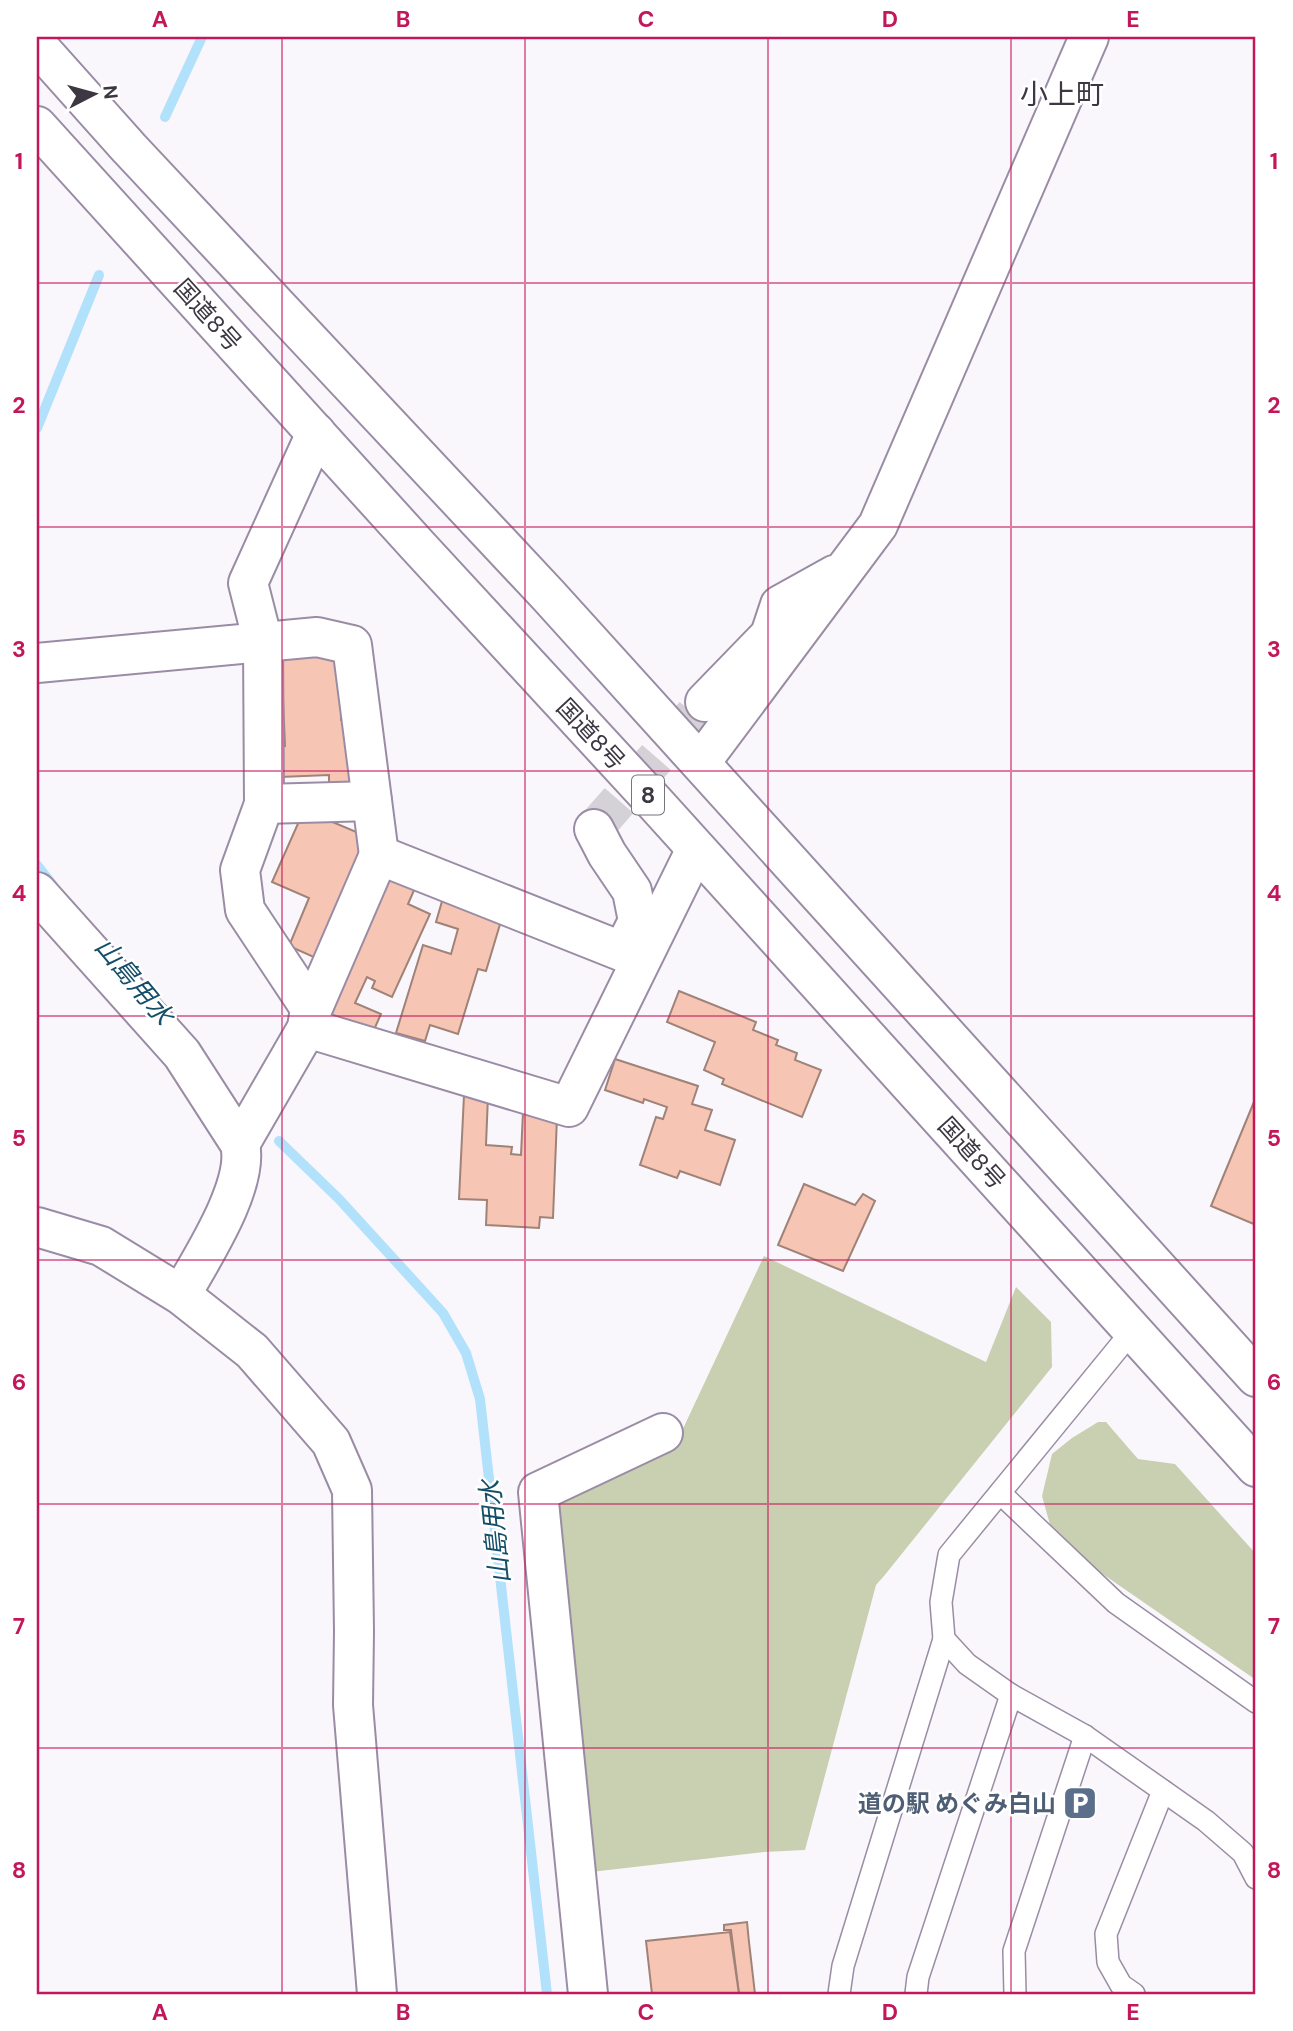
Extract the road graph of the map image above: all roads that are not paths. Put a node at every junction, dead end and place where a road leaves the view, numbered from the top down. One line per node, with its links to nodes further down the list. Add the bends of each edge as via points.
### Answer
1 (1089, 37): 6 (main road, via 878,525)
2 (37, 45): 10 (main road, 8)
3 (37, 126): 4 (main road, 国道8号 / 8)
4 (51, 148): 5 (main road, 国道8号 / 8)
5 (316, 433): 7 (main road, via 248,583); 14 (main road, 国道8号 / 8)
6 (847, 568): 9 (main road, via 780,605 769,635); 10 (main road)
7 (263, 642): 8 (main road); 11 (main road, via 317,636 352,645); 12 (main road)
8 (37, 663)
9 (705, 702)
10 (701, 762): 23 (main road, 8)
11 (372, 801): 12 (main road); 15 (main road)
12 (264, 804): 18 (main road, via 240,870 245,910 310,1008)
13 (594, 829): 17 (main road, via 632,891 638,921)
14 (696, 849): 17 (main road); 22 (main road, 国道8号 / 8)
15 (379, 855): 17 (main road); 18 (main road)
16 (37, 892): 19 (main road, via 182,1054)
17 (632, 955): 18 (main road, via 569,1107)
18 (308, 1023): 19 (main road)
19 (240, 1144): 21 (main road, via 243,1156 230,1206)
20 (37, 1227): 21 (main road, via 101,1245)
21 (181, 1295): 33 (main road, via 252,1351 331,1442 352,1490 353,1705)
22 (1133, 1330): 25 (main road, 国道8号 / 8); 26 (lane)
23 (1256, 1377)
24 (663, 1433): 34 (main road, via 538,1492)
25 (1256, 1467)
26 (1000, 1493): 27 (lane, via 950,1555 941,1602); 29 (lane, via 1116,1603)
27 (944, 1639): 28 (lane, via 967,1664); 35 (lane, via 843,1966)
28 (1011, 1695): 30 (lane); 36 (lane)
29 (1256, 1702)
30 (1086, 1736): 31 (lane); 37 (lane, via 1014,1951)
31 (1163, 1791): 32 (lane, via 1243,1853); 38 (lane, via 1106,1934 1108,1962 1121,1985)
32 (1256, 1878)
33 (377, 1994)
34 (588, 1994)
35 (839, 1994)
36 (916, 1994)
37 (1015, 1994)
38 (1134, 1994)

